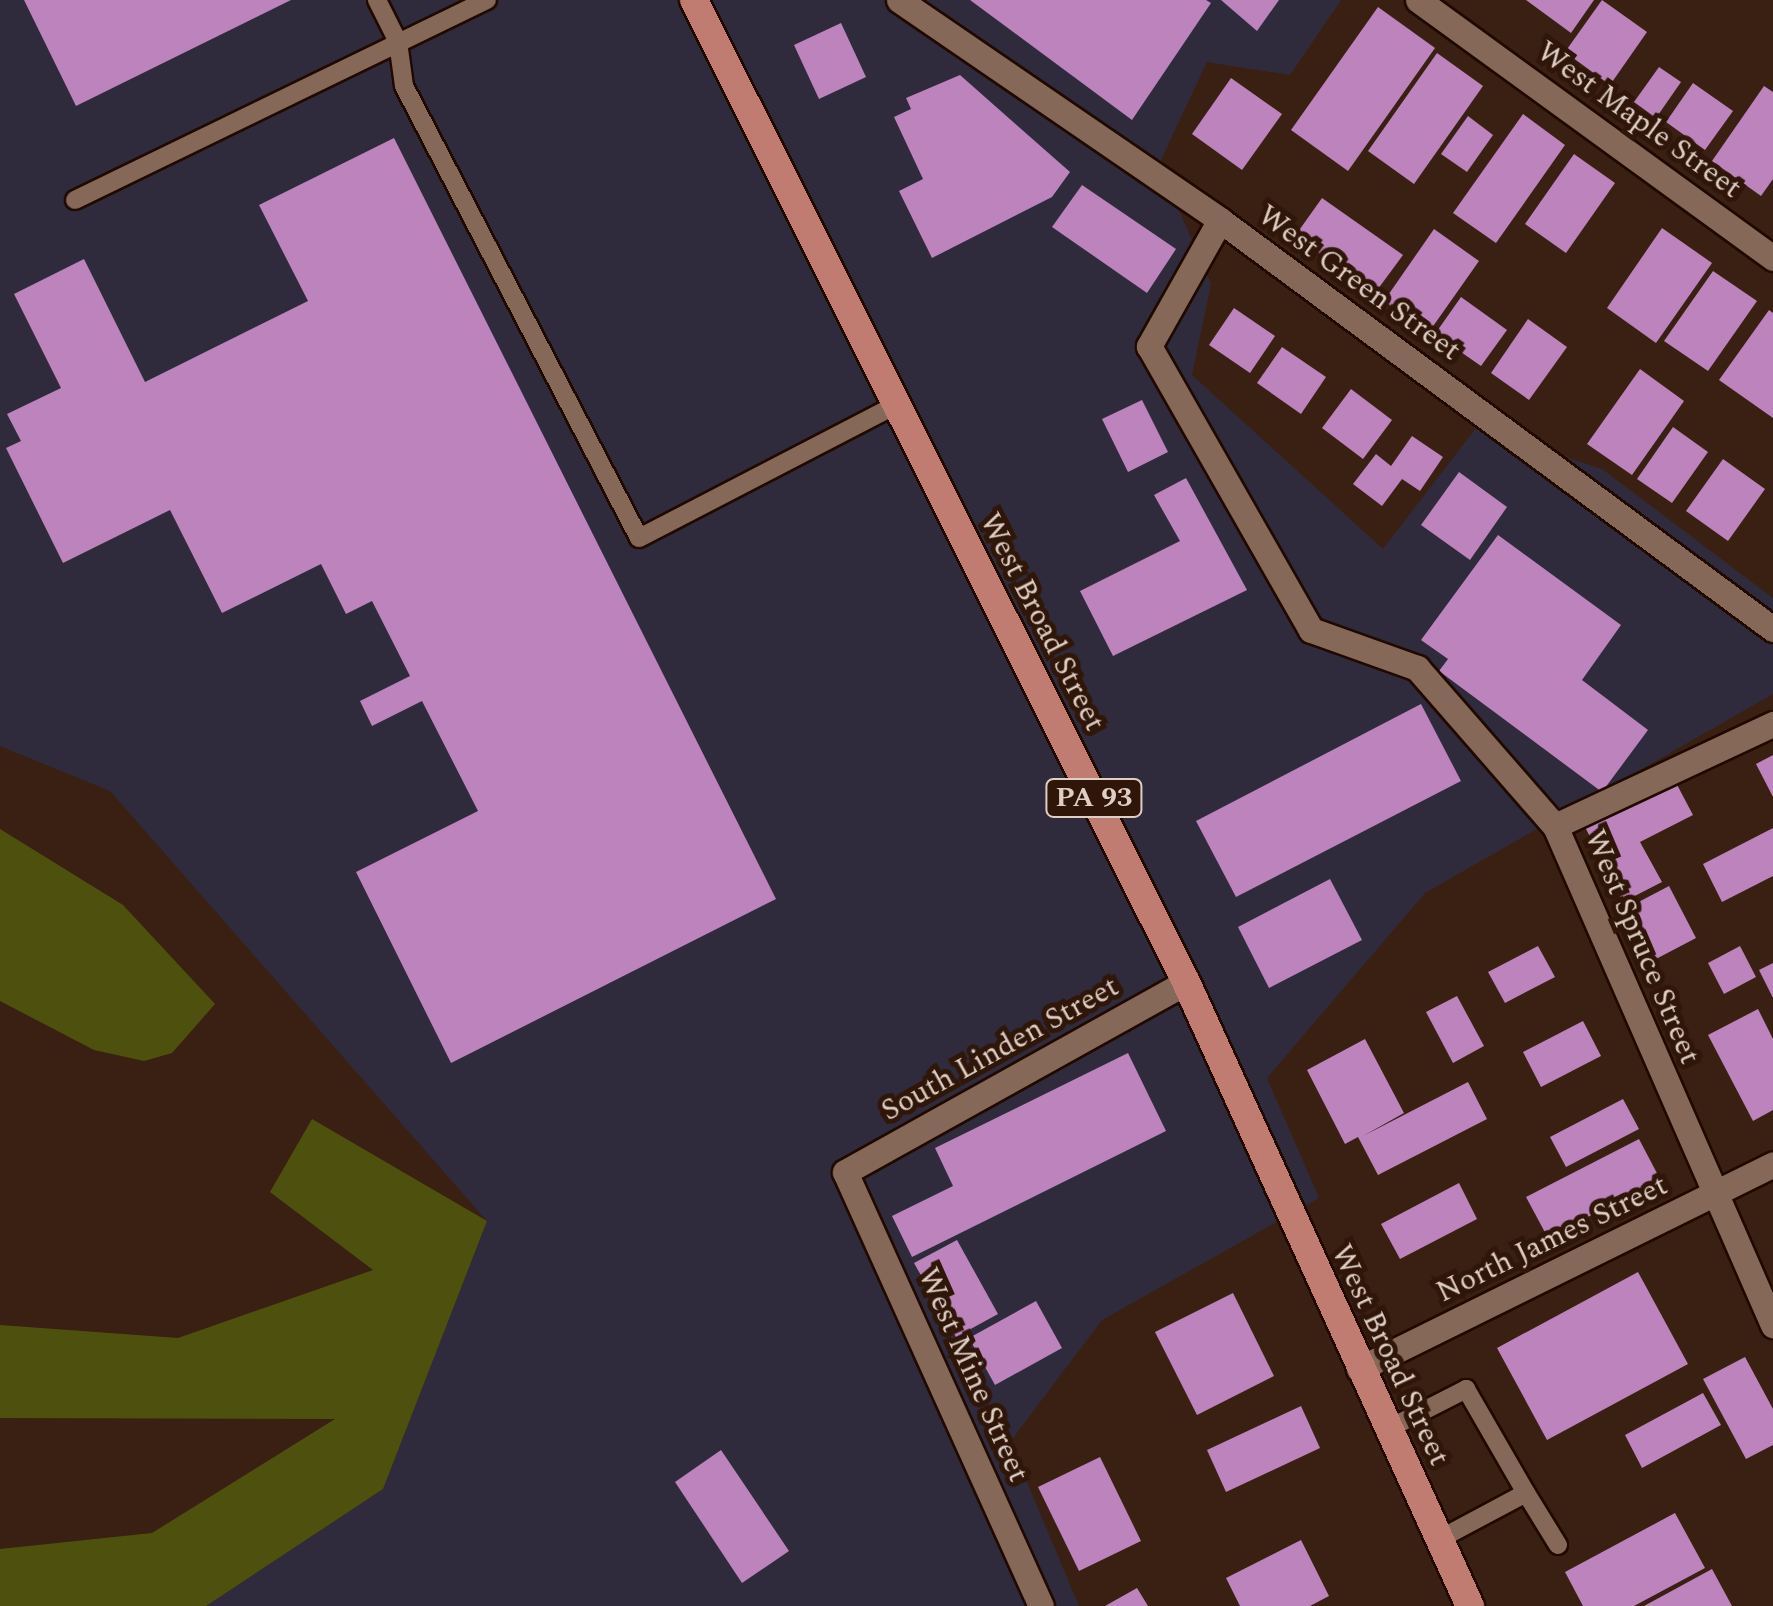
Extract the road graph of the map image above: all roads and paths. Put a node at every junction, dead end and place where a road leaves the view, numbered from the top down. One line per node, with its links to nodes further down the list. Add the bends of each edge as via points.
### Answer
1 (377, 0): 6 (lane)
2 (487, 0): 6 (lane)
3 (694, 0): 10 (highway, West Broad Street / PA 93)
4 (899, 0): 8 (street, West Green Street)
5 (1418, 0): 9 (street, West Maple Street)
6 (398, 42): 7 (lane); 10 (lane, via 404,86 639,538)
7 (75, 200)
8 (1220, 220): 11 (street, West Green Street); 13 (street, West Spruce Street, via 1149,346 1311,630 1416,668)
9 (1773, 258)
10 (897, 404): 14 (highway, West Broad Street / PA 93)
11 (1773, 629)
12 (1773, 724): 13 (street)
13 (1555, 826): 17 (street, West Spruce Street)
14 (1186, 982): 16 (street, South Linden Street); 19 (highway, West Broad Street / PA 93)
15 (1773, 1164): 17 (street, North James Street)
16 (845, 1172): 24 (street, West Mine Street)
17 (1714, 1196): 18 (street, West Spruce Street); 19 (street, North James Street)
18 (1773, 1325)
19 (1359, 1369): 20 (highway, West Broad Street / PA 93)
20 (1388, 1430): 21 (lane, via 1466,1389); 22 (highway, West Broad Street / PA 93)
21 (1526, 1492): 22 (lane); 23 (lane)
22 (1440, 1539): 25 (highway, West Broad Street / PA 93)
23 (1558, 1545)
24 (1041, 1606)
25 (1470, 1606)

